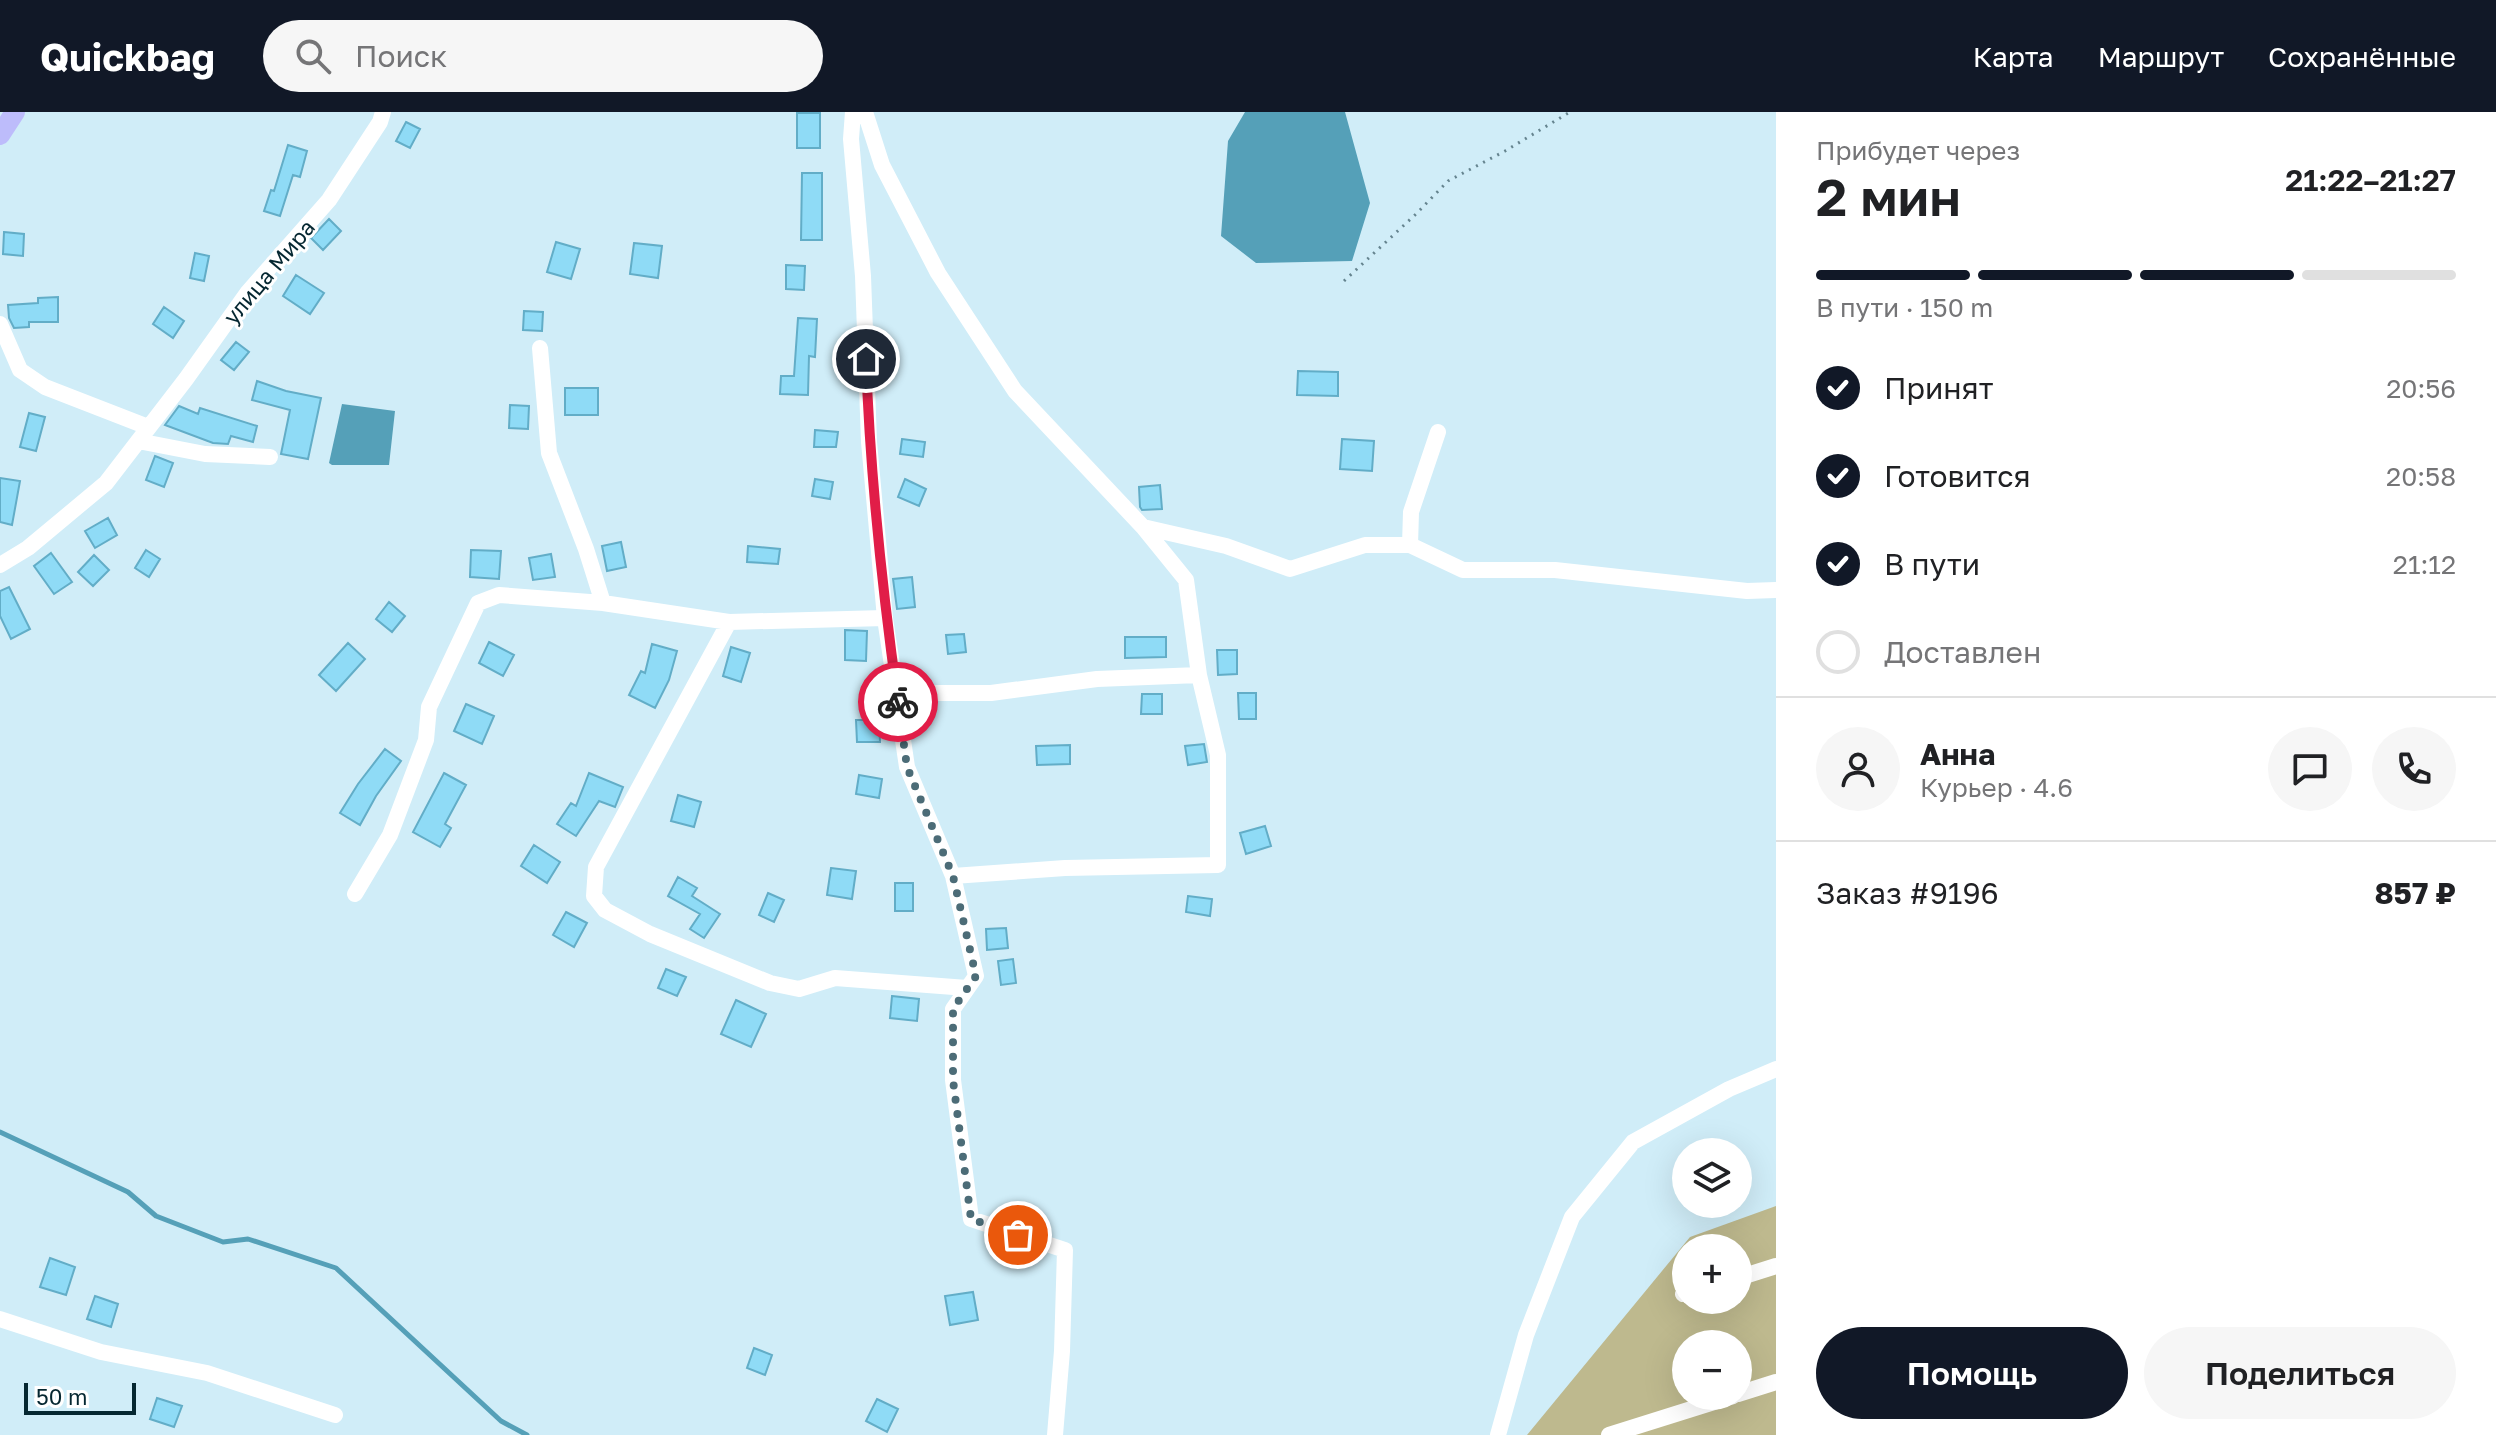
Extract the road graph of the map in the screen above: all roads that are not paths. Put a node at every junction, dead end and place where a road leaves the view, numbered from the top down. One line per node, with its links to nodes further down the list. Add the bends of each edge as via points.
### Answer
1 (15, 112): 5 (main road)
2 (383, 112): 9 (street, улица Мира, via 329,200 248,292)
3 (853, 112): 16 (street, via 869,442)
4 (865, 112): 11 (street, via 882,165 938,273 1015,391)
5 (0, 135)
6 (0, 324): 9 (street, via 20,370)
7 (540, 348): 15 (street, via 549,453)
8 (1438, 432): 12 (street, via 1411,512)
9 (143, 434): 10 (street, via 205,454); 13 (street, улица Мира, via 106,483)
10 (270, 457)
11 (1143, 527): 12 (street, via 1226,546 1290,569 1365,545); 18 (street, via 1186,580)
12 (1410, 545): 14 (street, via 1463,570 1555,570)
13 (0, 565)
14 (1776, 590)
15 (603, 603): 17 (street); 21 (street, via 499,595 478,603 429,707 426,740 390,835)
16 (885, 618): 17 (street); 19 (street)
17 (729, 622): 22 (street, via 596,867 594,896 605,910 650,934 770,983 799,989 835,978)
18 (1199, 675): 19 (street, via 1097,679 991,693 924,693); 20 (street, via 1218,755 1218,865)
19 (895, 682): 20 (street, via 907,767)
20 (953, 876): 22 (street, via 976,976)
21 (355, 894)
22 (967, 988): 31 (street, via 953,1009 953,1080 971,1219 1065,1250)
23 (1776, 1069): 32 (street, via 1633,1142 1572,1217 1526,1335)
24 (1776, 1266): 25 (street)
25 (1752, 1274)
26 (0, 1319): 30 (street, via 101,1352 207,1373)
27 (1776, 1382): 28 (street)
28 (1752, 1390)
29 (1688, 1410): 33 (street)
30 (335, 1415)
31 (1055, 1435)
32 (1498, 1435)
33 (1609, 1435)

